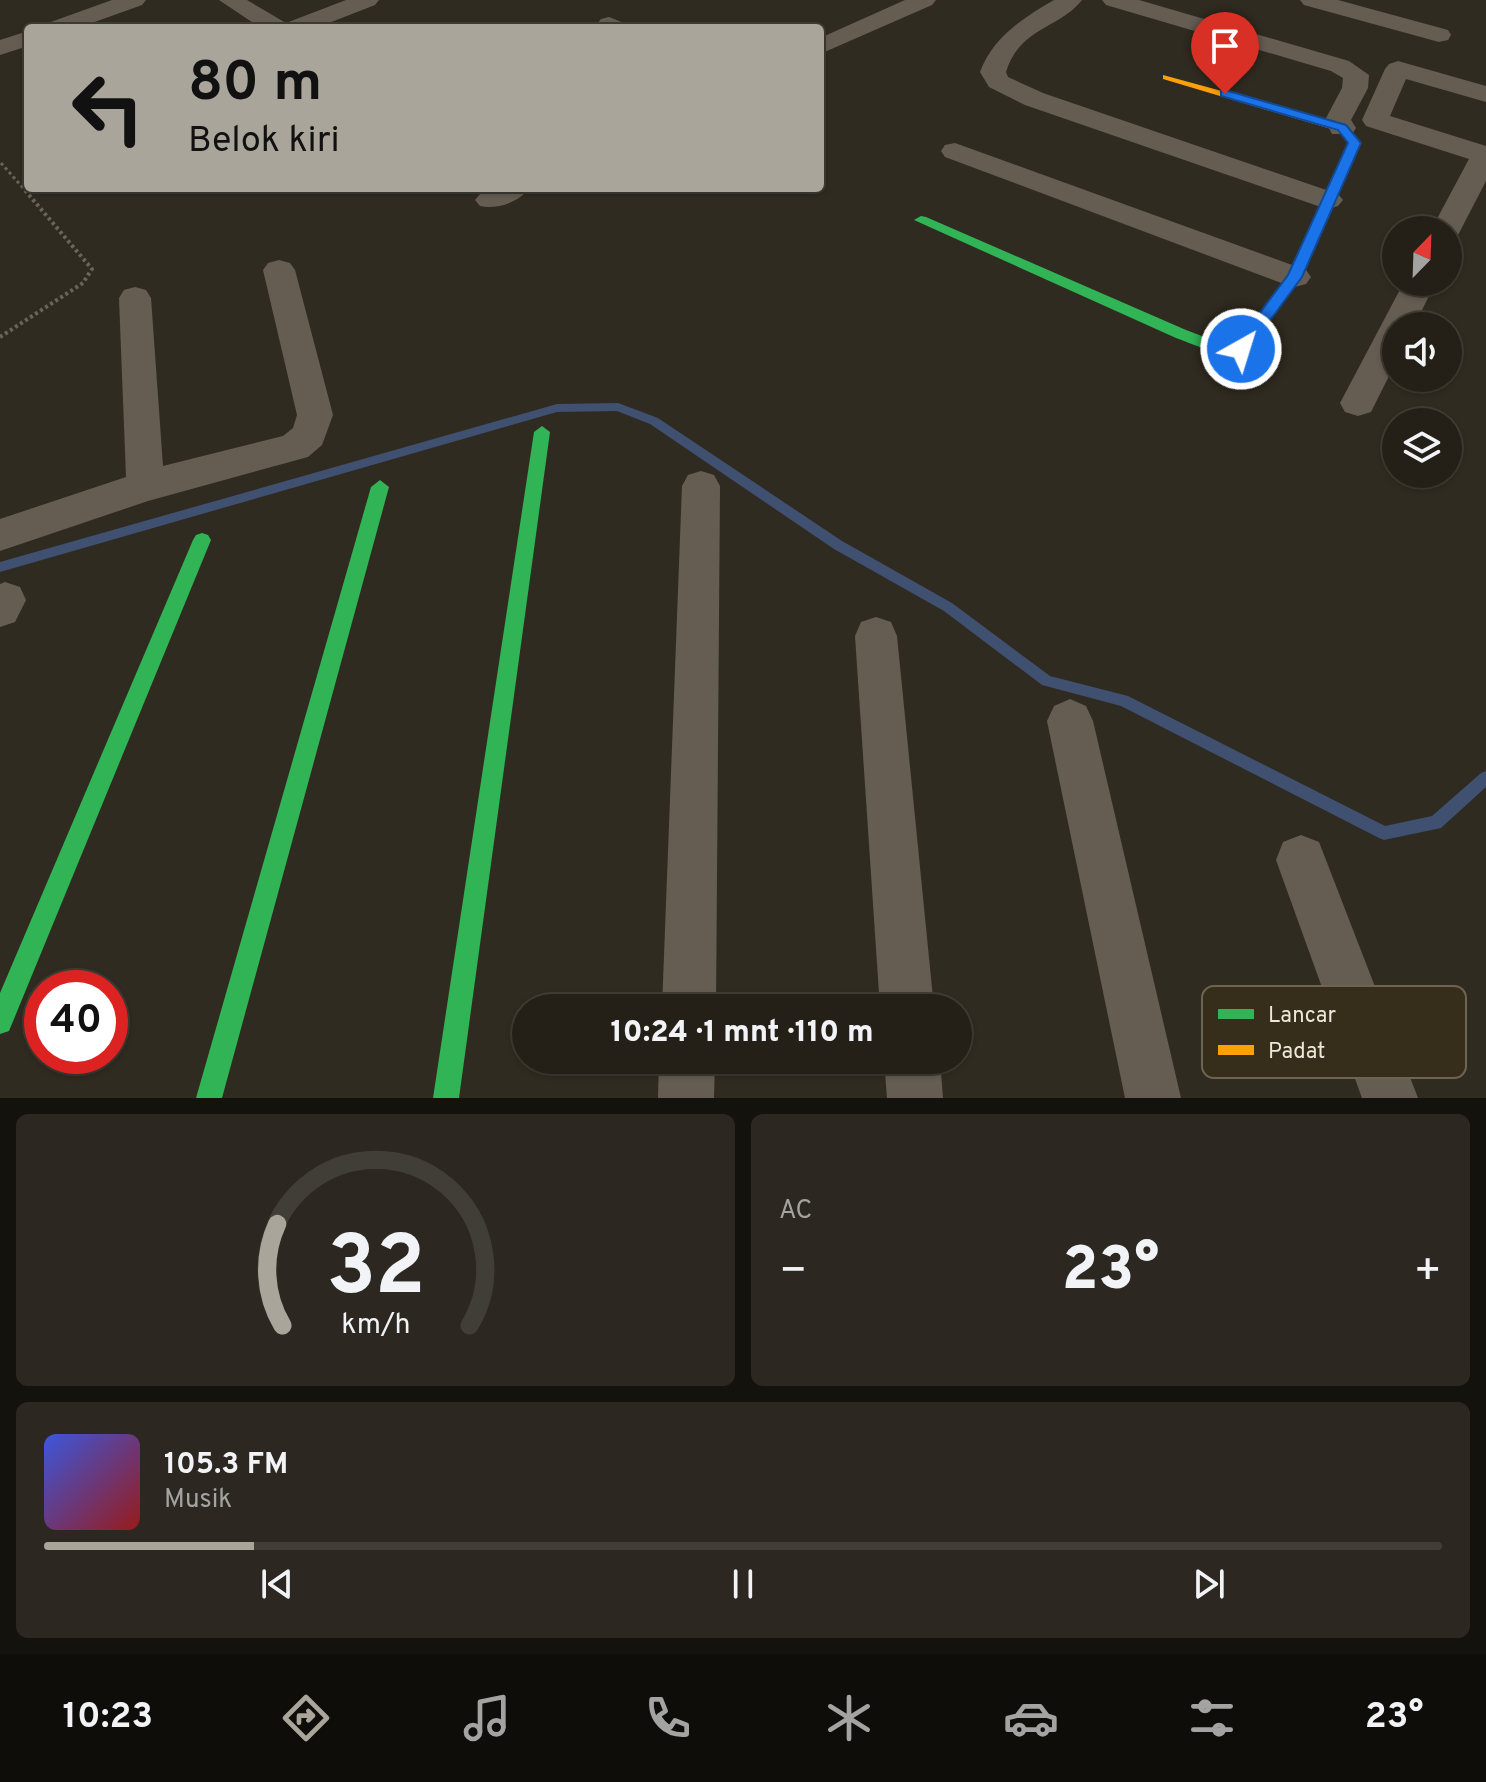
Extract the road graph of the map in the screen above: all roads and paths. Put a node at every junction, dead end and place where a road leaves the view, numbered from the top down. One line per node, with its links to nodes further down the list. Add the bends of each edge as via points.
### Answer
1 (134, 0): 8 (street)
2 (231, 0): 9 (street)
3 (367, 0): 10 (street)
4 (924, 0): 13 (street)
5 (1070, 0): 23 (street, via 1006,47 995,61 998,82)
6 (1114, 0): 17 (street, via 1340,66 1356,75 1338,120)
7 (1312, 0): 11 (street)
8 (67, 24)
9 (271, 24)
10 (305, 24)
11 (1439, 35)
12 (24, 39): 14 (street)
13 (824, 45)
14 (0, 48)
15 (1167, 77): 17 (street)
16 (1486, 94): 19 (street, via 1398,69 1375,120)
17 (1342, 128): 23 (street, via 1355,143 1354,151)
18 (955, 151): 27 (street)
19 (1486, 155): 24 (street)
20 (1, 163): 21 (path)
21 (24, 190)
22 (26, 192): 29 (path, via 92,269 83,283)
23 (1328, 200): 27 (street)
24 (1453, 216)
25 (921, 220): 27 (street, via 1214,346 1241,349)
26 (279, 270): 33 (street, via 315,415 309,435 295,447)
27 (1295, 277)
28 (135, 298): 33 (street)
29 (0, 337)
30 (1382, 356): 31 (street)
31 (1358, 403)
32 (542, 432): 49 (street)
33 (145, 486): 36 (street)
34 (701, 486): 42 (street)
35 (380, 487): 48 (street)
36 (0, 535)
37 (202, 540): 44 (street)
38 (876, 636): 43 (street)
39 (1070, 721): 52 (street)
40 (1301, 860): 41 (street)
41 (1348, 986)
42 (689, 994)
43 (906, 994)
44 (0, 1022)
45 (687, 1074): 50 (street)
46 (913, 1074): 51 (street)
47 (1383, 1078): 53 (street)
48 (209, 1098)
49 (446, 1098)
50 (686, 1098)
51 (915, 1098)
52 (1153, 1098)
53 (1390, 1098)

